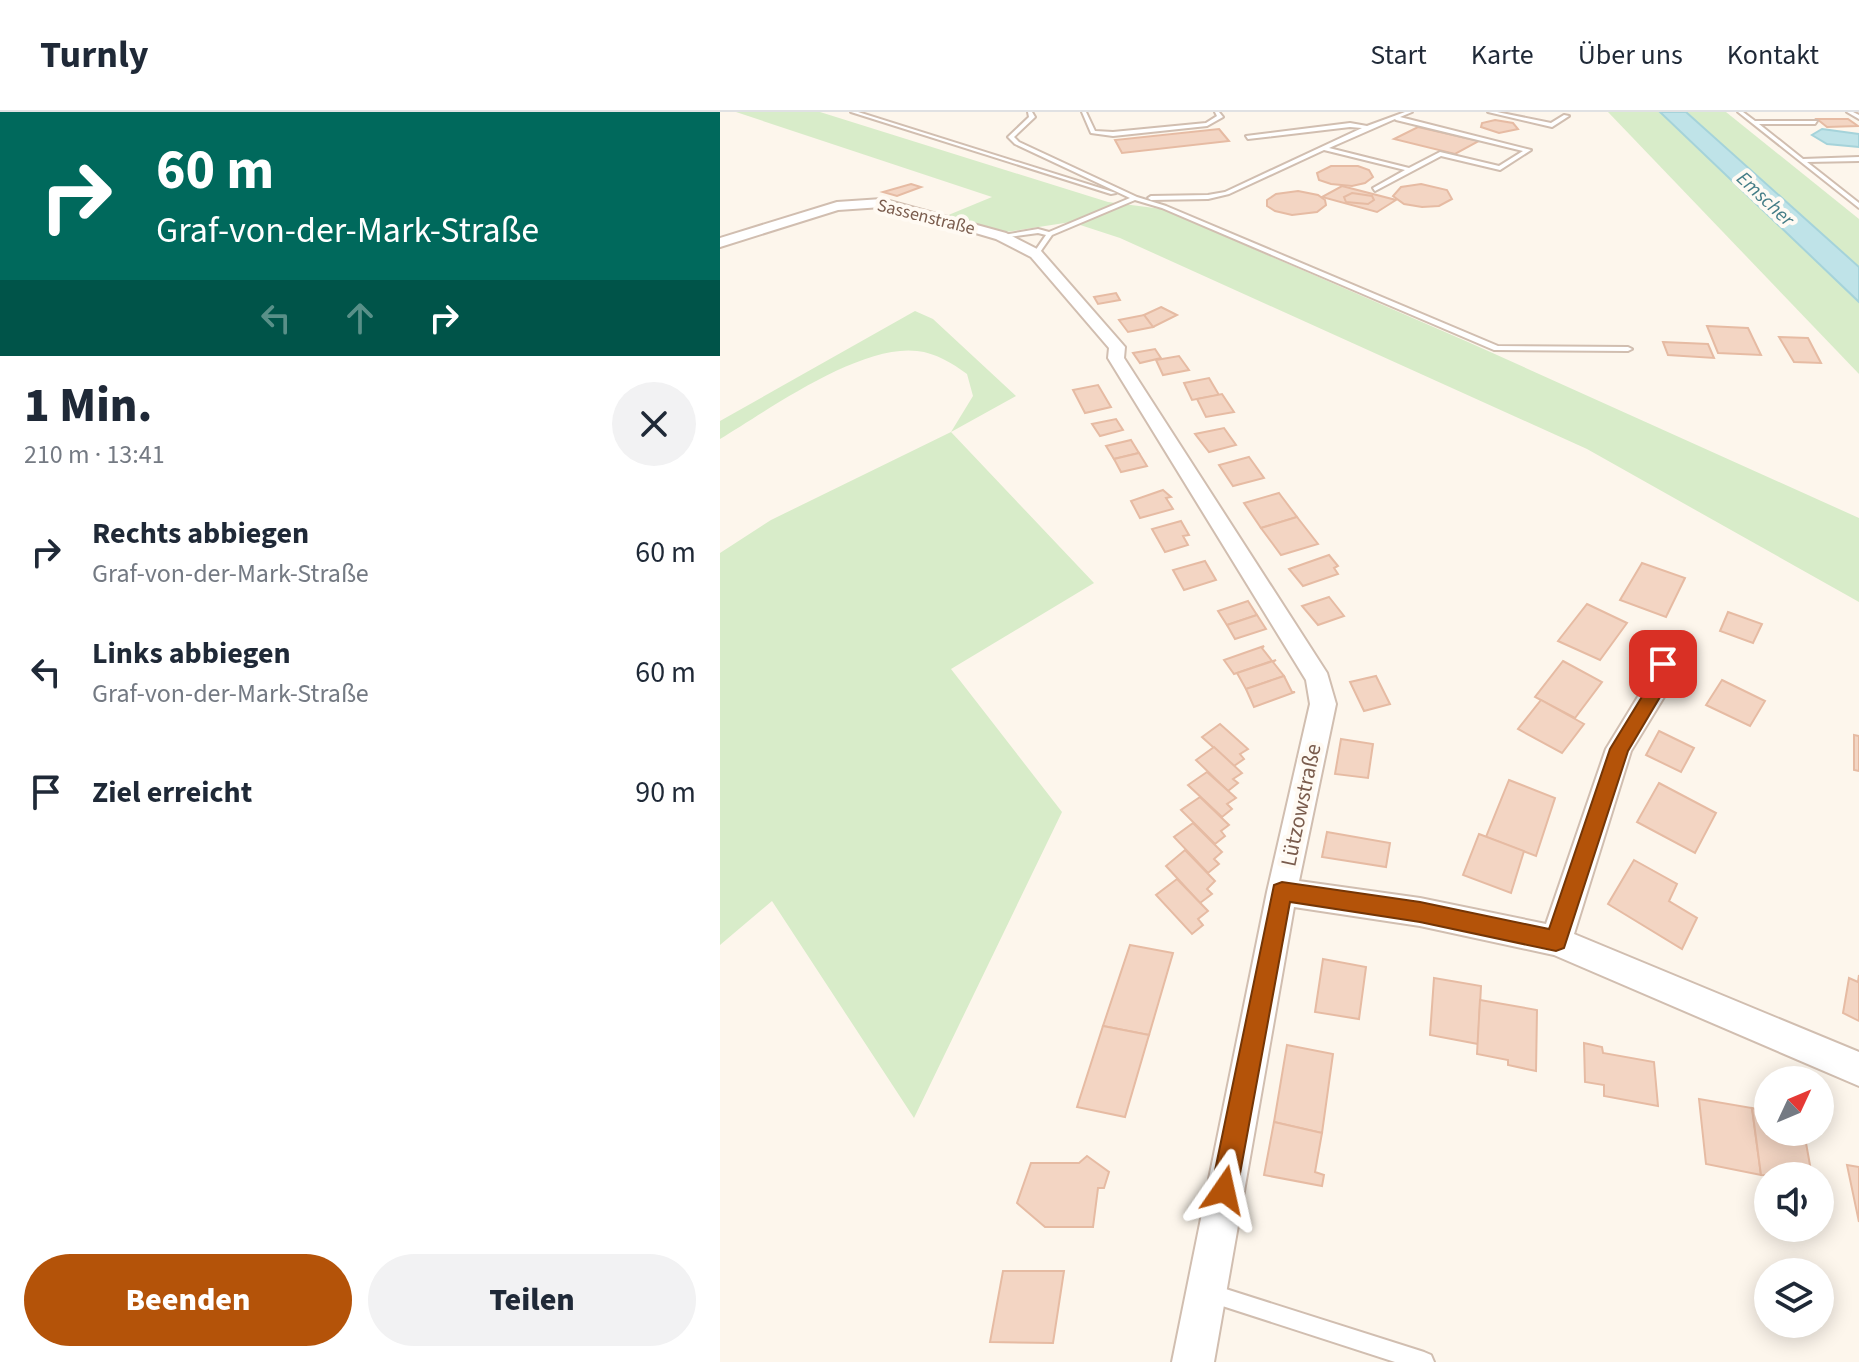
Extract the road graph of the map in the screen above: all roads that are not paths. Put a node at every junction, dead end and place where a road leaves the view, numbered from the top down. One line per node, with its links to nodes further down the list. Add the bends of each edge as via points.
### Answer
1 (853, 112): 21 (lane)
2 (1030, 112): 21 (lane, via 1032,117 1011,137 1017,143)
3 (1084, 112): 4 (lane, via 1093,132 1113,134 1207,124 1220,117)
4 (1217, 112)
5 (1410, 112): 10 (lane)
6 (1490, 112): 9 (lane, via 1552,125)
7 (1740, 112): 13 (lane)
8 (1849, 112): 11 (lane)
9 (1566, 116)
10 (1392, 117): 14 (lane); 19 (lane, via 1528,150 1500,168 1440,154)
11 (1859, 117)
12 (1815, 122): 13 (lane)
13 (1753, 123): 18 (lane)
14 (1369, 127): 15 (lane); 16 (lane)
15 (1248, 137)
16 (1323, 148): 19 (lane); 21 (lane, via 1227,193)
17 (1859, 159): 18 (lane)
18 (1801, 161): 22 (lane)
19 (1410, 170): 20 (lane)
20 (1375, 189)
21 (1135, 198): 23 (lane); 27 (lane, via 1497,348)
22 (1859, 206)
23 (1050, 234): 24 (lane); 26 (lane)
24 (1001, 236): 25 (street, Sassenstraße, via 882,203 858,203); 26 (street, Sassenstraße)
25 (720, 243)
26 (1036, 254): 29 (street, Lützowstraße, via 1117,347 1116,358 1323,690)
27 (1628, 349)
28 (1663, 664): 30 (street, via 1651,697 1619,749)
29 (1282, 892): 30 (street, via 1434,915); 32 (street, Lützowstraße)
30 (1556, 941): 31 (street)
31 (1859, 1069)
32 (1205, 1292): 33 (street, Lützowstraße); 34 (lane)
33 (1193, 1362)
34 (1424, 1362)

